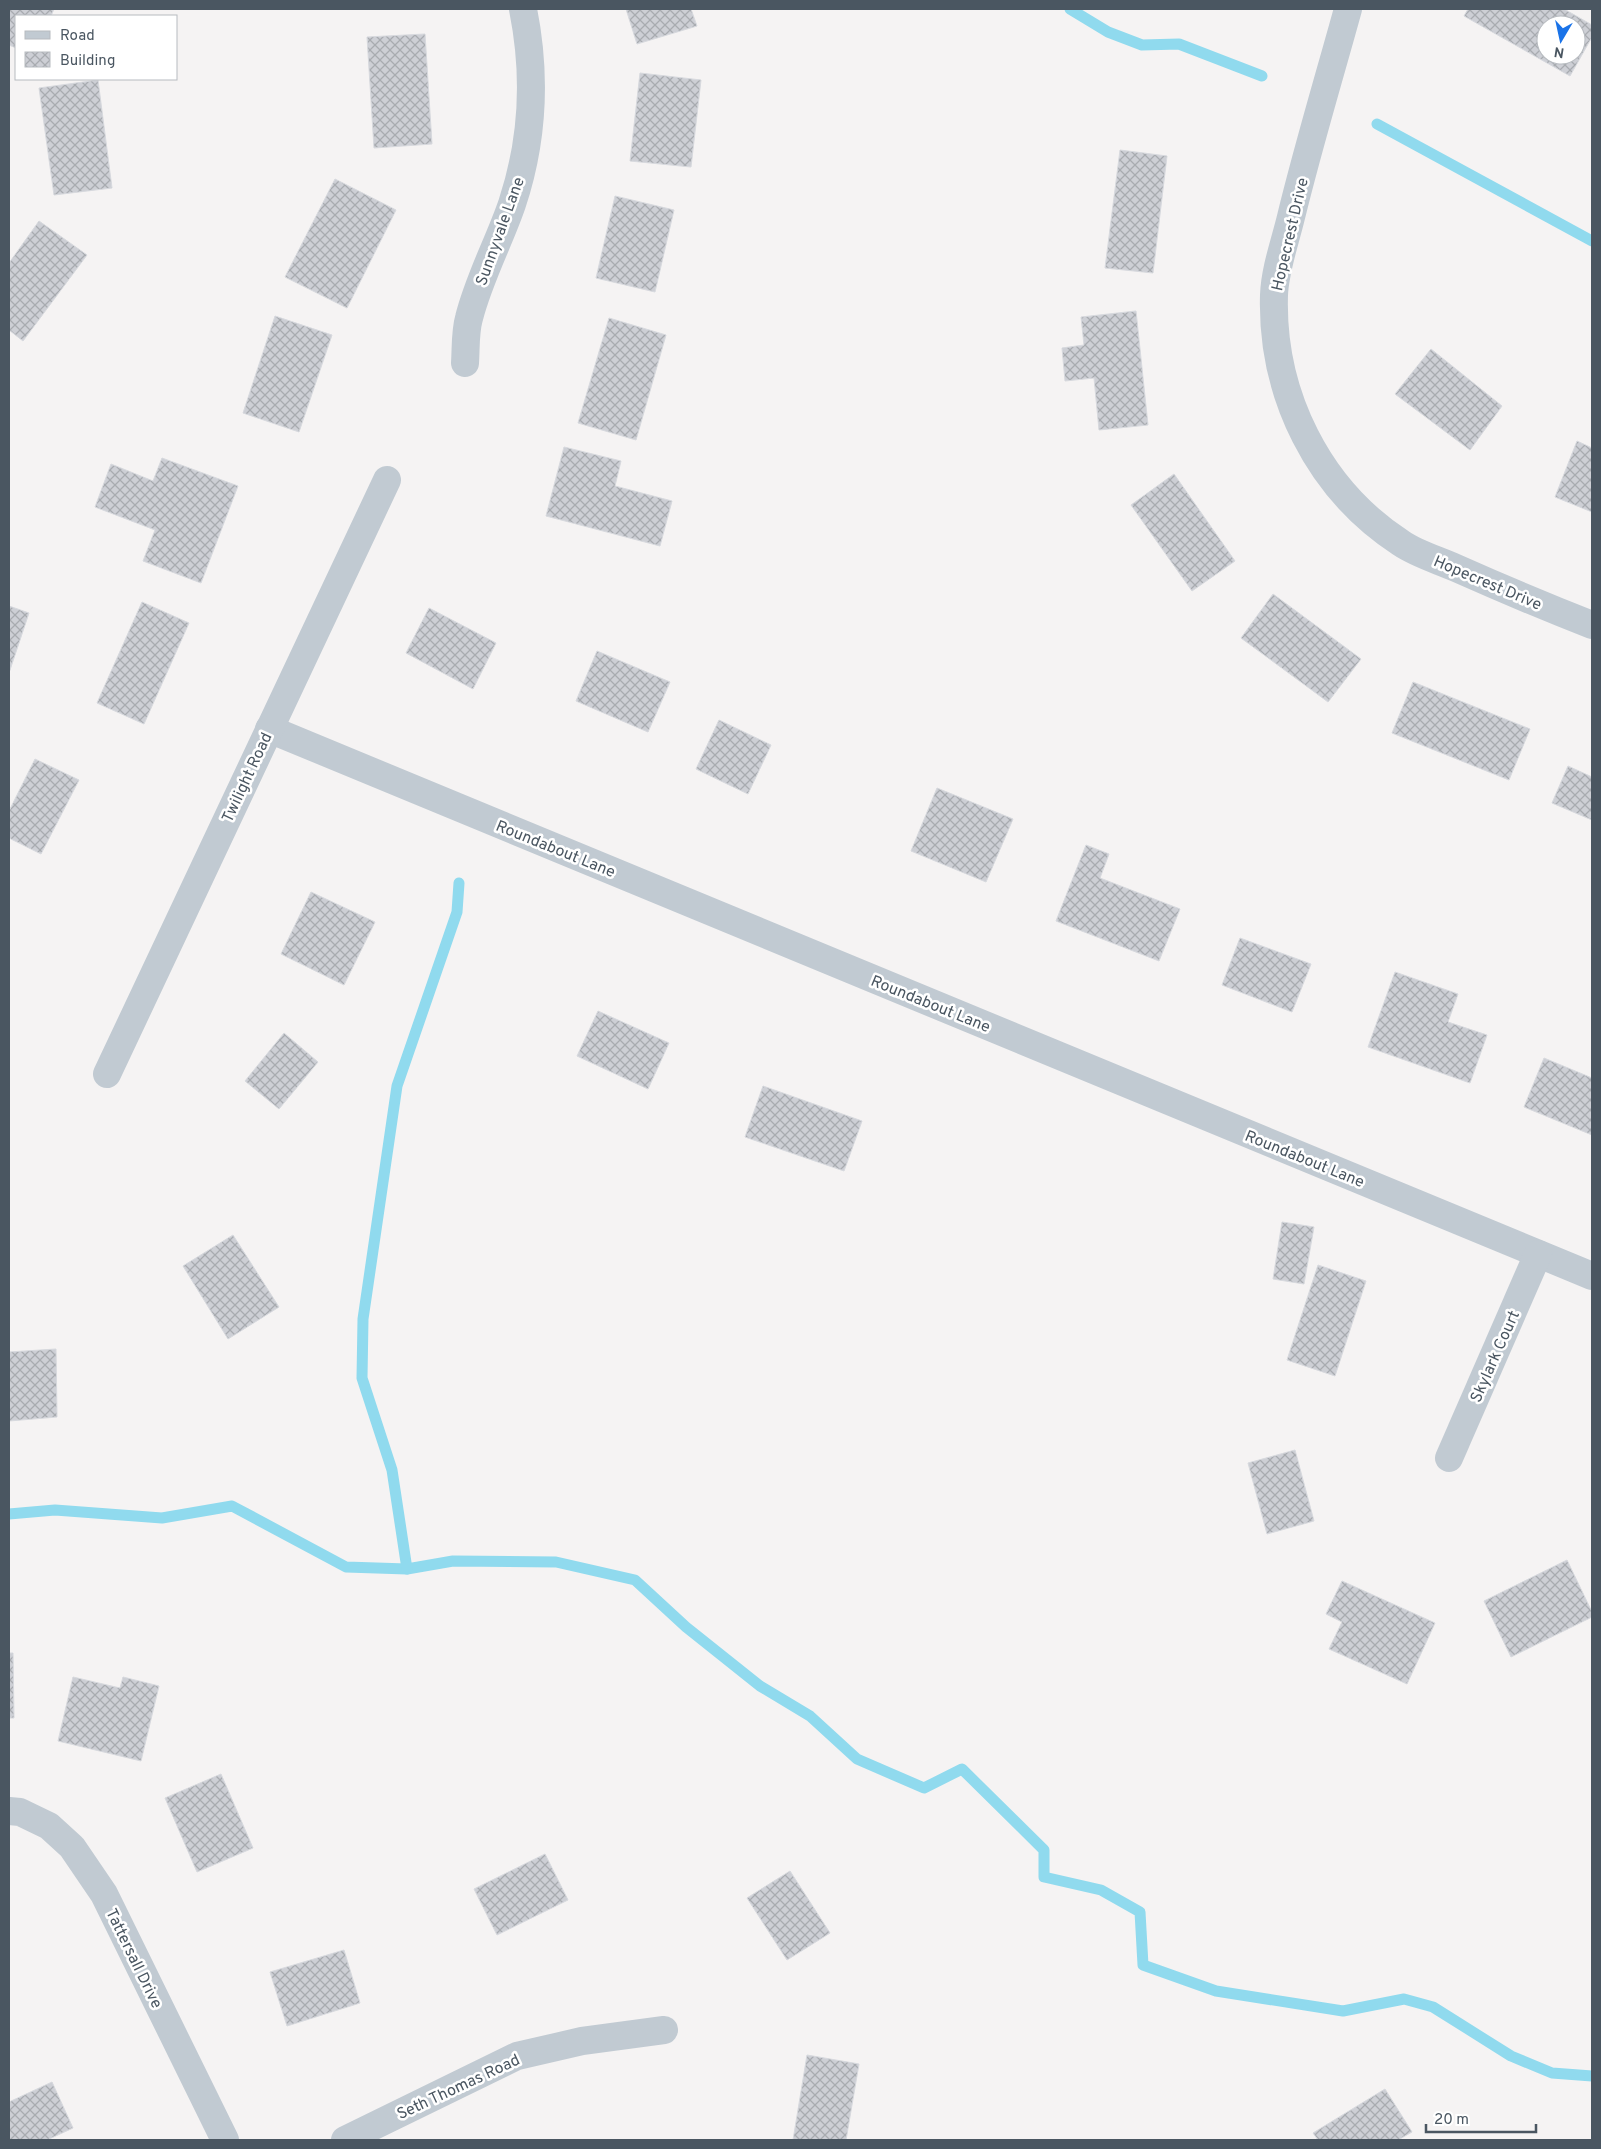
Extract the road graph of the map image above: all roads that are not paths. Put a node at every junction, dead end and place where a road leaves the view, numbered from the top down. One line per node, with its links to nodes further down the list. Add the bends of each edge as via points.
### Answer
1 (523, 9): 3 (street, Sunnyvale Lane, via 532,83 527,144 512,204 468,319)
2 (1348, 9): 5 (street, Hopecrest Drive, via 1276,278 1277,350 1290,403 1306,439 1335,485 1373,523 1403,545)
3 (465, 363)
4 (386, 480): 6 (street, Twilight Road)
5 (1592, 625)
6 (269, 729): 7 (street, Twilight Road); 8 (street, Roundabout Lane)
7 (107, 1074)
8 (1538, 1254): 9 (street, Roundabout Lane); 10 (street, Skylark Court)
9 (1592, 1276)
10 (1450, 1458)
11 (9, 1810): 13 (street, Tattersall Drive, via 49,1826 72,1847 104,1894)
12 (664, 2030): 14 (street, Seth Thomas Road, via 517,2056)
13 (225, 2140)
14 (345, 2140)

